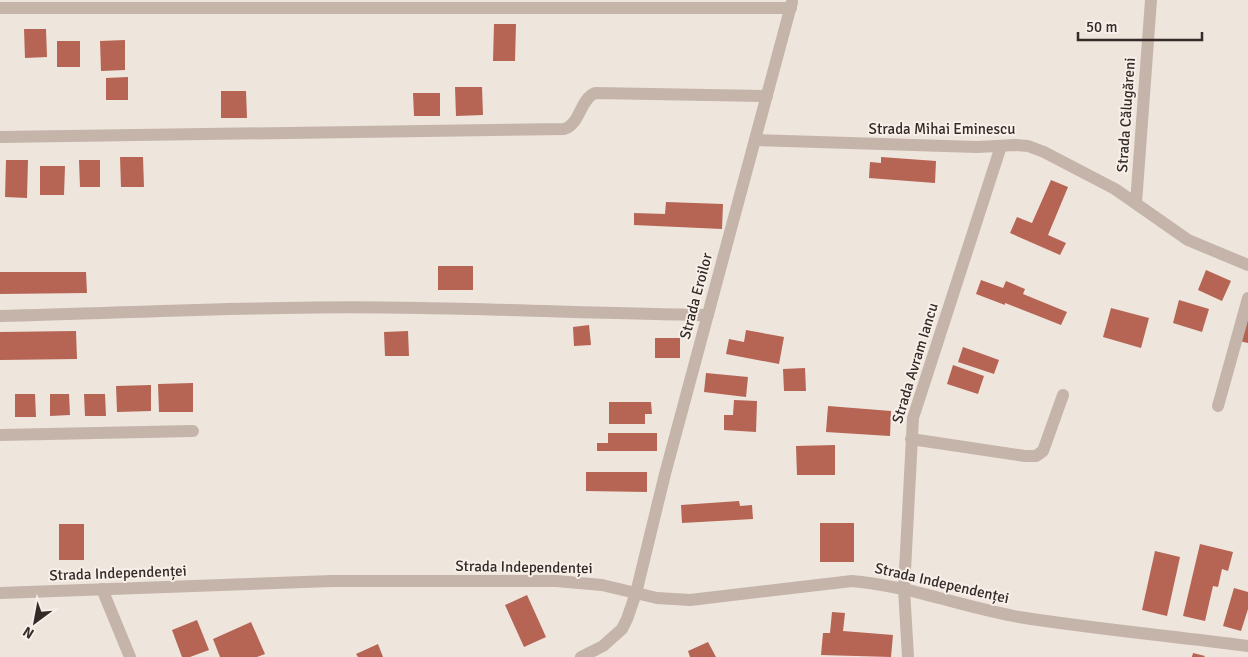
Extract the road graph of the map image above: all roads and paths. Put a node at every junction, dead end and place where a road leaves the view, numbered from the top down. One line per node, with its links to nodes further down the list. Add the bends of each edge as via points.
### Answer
1 (1151, 0): 8 (street, Strada Călugăreni)
2 (792, 4): 3 (street, Strada Eroilor); 4 (street, Strada Eroilor)
3 (0, 8)
4 (767, 96): 5 (street, via 595,93 571,125 564,129); 6 (street, Strada Eroilor)
5 (0, 137)
6 (755, 140): 7 (street, Strada Mihai Eminescu); 11 (street, Strada Eroilor)
7 (1001, 146): 8 (street, Strada Mihai Eminescu, via 1028,146 1044,152); 17 (street, Strada Avram Iancu, via 913,418)
8 (1136, 203): 9 (street, Strada Mihai Eminescu, via 1188,240)
9 (1248, 265)
10 (1248, 298): 14 (street)
11 (708, 315): 12 (street, via 284,308); 21 (street, Strada Eroilor)
12 (0, 316)
13 (1063, 395): 17 (street, via 1043,451 1036,456)
14 (1218, 406)
15 (194, 431): 16 (street)
16 (0, 435)
17 (911, 439): 18 (street, Strada Avram Iancu)
18 (904, 589): 21 (street, Strada Independenței, via 852,581 690,600); 22 (street, Strada Independenței, via 1018,616); 25 (street, Strada Avram Iancu)
19 (102, 590): 20 (street, Strada Independenței); 21 (street, Strada Independenței, via 332,582 556,581 602,585); 23 (street)
20 (0, 593)
21 (636, 593): 24 (street, Strada Eroilor, via 622,629 603,646)
22 (1248, 646)
23 (130, 657)
24 (581, 657)
25 (908, 657)

